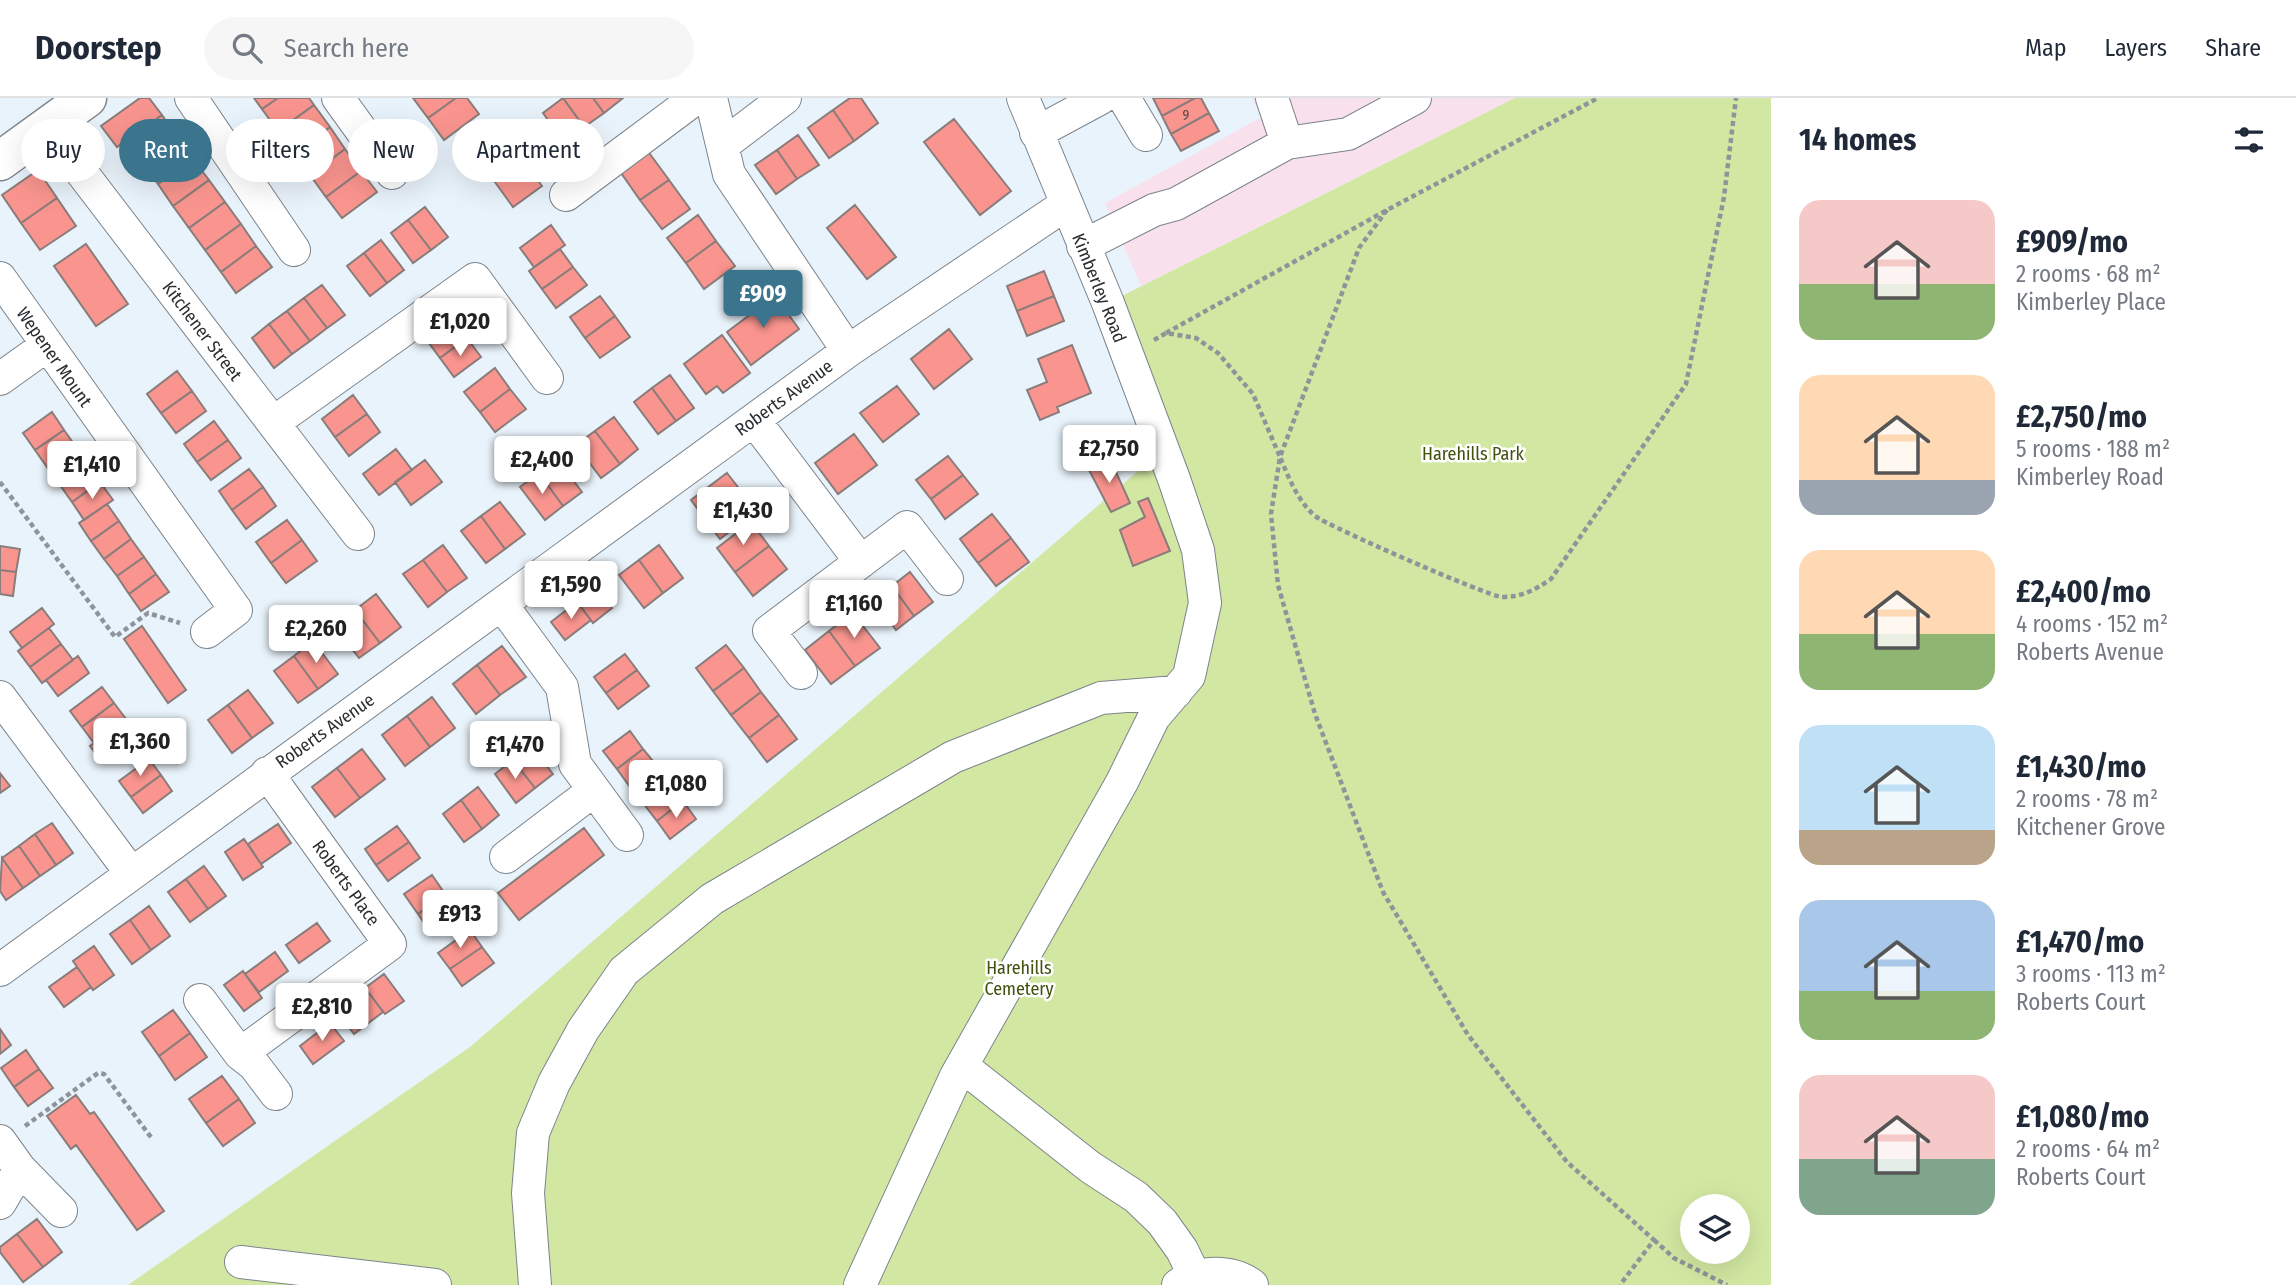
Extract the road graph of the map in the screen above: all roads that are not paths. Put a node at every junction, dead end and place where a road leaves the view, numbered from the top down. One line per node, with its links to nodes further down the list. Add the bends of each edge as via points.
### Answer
1 (87, 98): 12 (main road)
2 (191, 98): 24 (street)
3 (338, 98): 13 (street)
4 (696, 98): 21 (street)
5 (711, 98): 18 (street)
6 (785, 98): 18 (street)
7 (1023, 98): 14 (street, Kimberley Road)
8 (1101, 98): 14 (street)
9 (1124, 98): 15 (street)
10 (1272, 98): 17 (street)
11 (1415, 98): 17 (street, via 1348,134)
12 (58, 119)
13 (353, 119)
14 (1036, 133): 22 (street, Kimberley Road)
15 (1146, 135)
16 (21, 142): 19 (main road)
17 (1287, 143): 23 (street, via 1176,204 1154,210)
18 (723, 145): 27 (street, via 729,174)
19 (3, 152)
20 (89, 182): 31 (street, Kitchener Street)
21 (566, 195)
22 (1065, 205): 23 (street, Kimberley Road); 27 (street, Roberts Avenue)
23 (1083, 246): 38 (street, Kimberley Road, via 1198,550 1205,603 1189,676)
24 (294, 250)
25 (0, 278): 26 (street, Wepener Mount)
26 (46, 346): 29 (street); 36 (street, Wepener Mount, via 236,610)
27 (848, 351): 30 (street, Roberts Avenue)
28 (547, 378): 31 (street, via 475,279)
29 (0, 379)
30 (754, 420): 33 (street); 35 (street, Roberts Avenue)
31 (273, 423): 32 (street, Kitchener Street)
32 (358, 534)
33 (861, 562): 34 (street, via 907,527); 37 (street, via 769,631)
34 (947, 579)
35 (502, 605): 40 (street, Roberts Avenue); 41 (street, via 562,687 575,764)
36 (207, 632)
37 (801, 673)
38 (1176, 692): 48 (street, Kimberley Road, via 1154,717); 57 (street, via 1101,698 953,757 712,899 624,971 583,1030 533,1133 528,1193)
39 (0, 696): 44 (street)
40 (267, 773): 44 (street, Roberts Avenue); 47 (street, Roberts Place, via 390,944)
41 (593, 791): 42 (street); 43 (street)
42 (627, 835)
43 (506, 857)
44 (131, 873): 45 (street, Roberts Avenue)
45 (0, 970)
46 (201, 1000): 47 (street)
47 (240, 1054): 49 (street)
48 (962, 1066): 55 (street, via 1090,1167 1136,1197 1182,1250); 58 (street, Kimberley Road)
49 (276, 1094)
50 (1, 1142): 51 (street)
51 (20, 1169): 52 (street); 53 (street)
52 (0, 1203)
53 (61, 1211)
54 (241, 1262): 56 (street)
55 (1186, 1281): 59 (street, via 1225,1274)
56 (435, 1285)
57 (535, 1285)
58 (860, 1285)
59 (1252, 1285)

